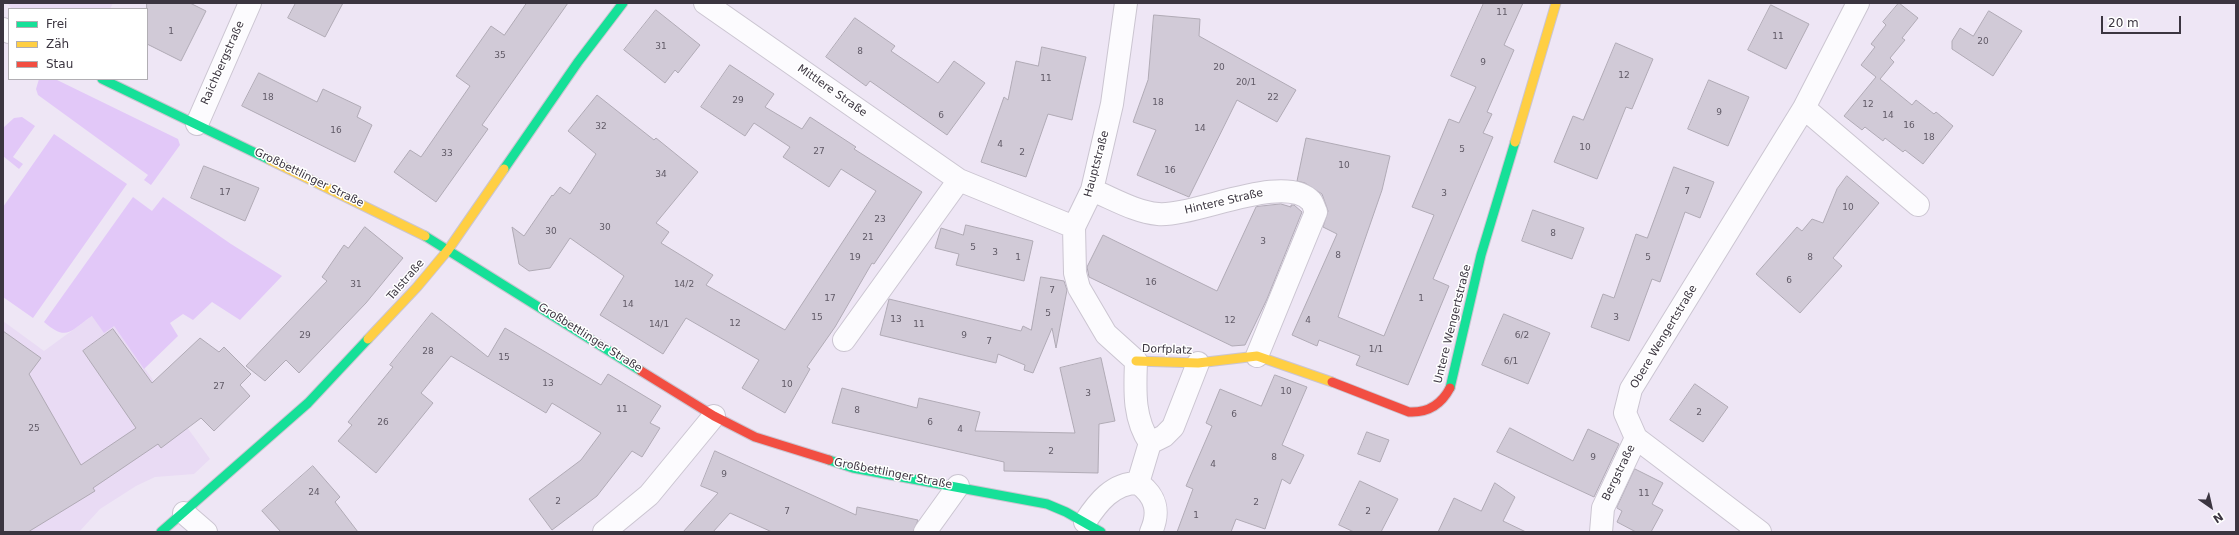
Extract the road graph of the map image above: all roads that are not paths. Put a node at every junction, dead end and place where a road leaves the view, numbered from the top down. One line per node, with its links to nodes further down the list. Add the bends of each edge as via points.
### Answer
1 (250, 3): 9 (street, Raichbergstraße)
2 (623, 3): 14 (street, Talstraße, via 578,62)
3 (705, 3): 10 (street, Mittlere Straße)
4 (1126, 3): 11 (street, Hauptstraße, via 1112,104)
5 (1556, 3): 16 (street, Untere Wengertstraße, via 1482,255 1450,389 1440,404 1420,414 1409,412 1310,373)
6 (1858, 3): 8 (street, Obere Wengertstraße)
7 (104, 80): 9 (street, Großbettlinger Straße)
8 (1804, 108): 12 (street); 20 (street, Obere Wengertstraße, via 1631,389 1625,413)
9 (197, 124): 14 (street, Großbettlinger Straße, via 414,229)
10 (959, 180): 13 (street, Mittlere Straße); 15 (street)
11 (1092, 190): 13 (street, Hauptstraße); 16 (street, Hintere Straße, via 1157,214 1174,214 1263,192 1302,194 1312,201 1316,212)
12 (1918, 205)
13 (1074, 227): 17 (street, Hauptstraße, via 1078,288 1106,334)
14 (448, 250): 19 (street, Großbettlinger Straße); 24 (street, Talstraße, via 417,287 308,403)
15 (844, 340)
16 (1257, 356): 18 (street, Untere Wengertstraße)
17 (1136, 361): 18 (street, Dorfplatz, via 1151,364); 21 (street, via 1135,399 1138,417 1144,435)
18 (1198, 363): 21 (street, via 1173,427 1164,436)
19 (714, 416): 23 (street, Großbettlinger Straße, via 755,437 853,468); 28 (street, via 649,495)
20 (1636, 438): 31 (street, Bergstraße, via 1603,508); 32 (street, Obere Wengertstraße)
21 (1150, 443): 22 (street)
22 (1138, 483): 25 (street, via 1129,483 1107,494 1096,505); 30 (street, via 1152,496 1157,512)
23 (958, 486): 25 (street, Großbettlinger Straße, via 1047,504); 29 (street)
24 (184, 514): 26 (street, Talstraße); 27 (street)
25 (1093, 527)
26 (161, 532)
27 (206, 532)
28 (604, 532)
29 (926, 532)
30 (1151, 532)
31 (1602, 532)
32 (1760, 532)

